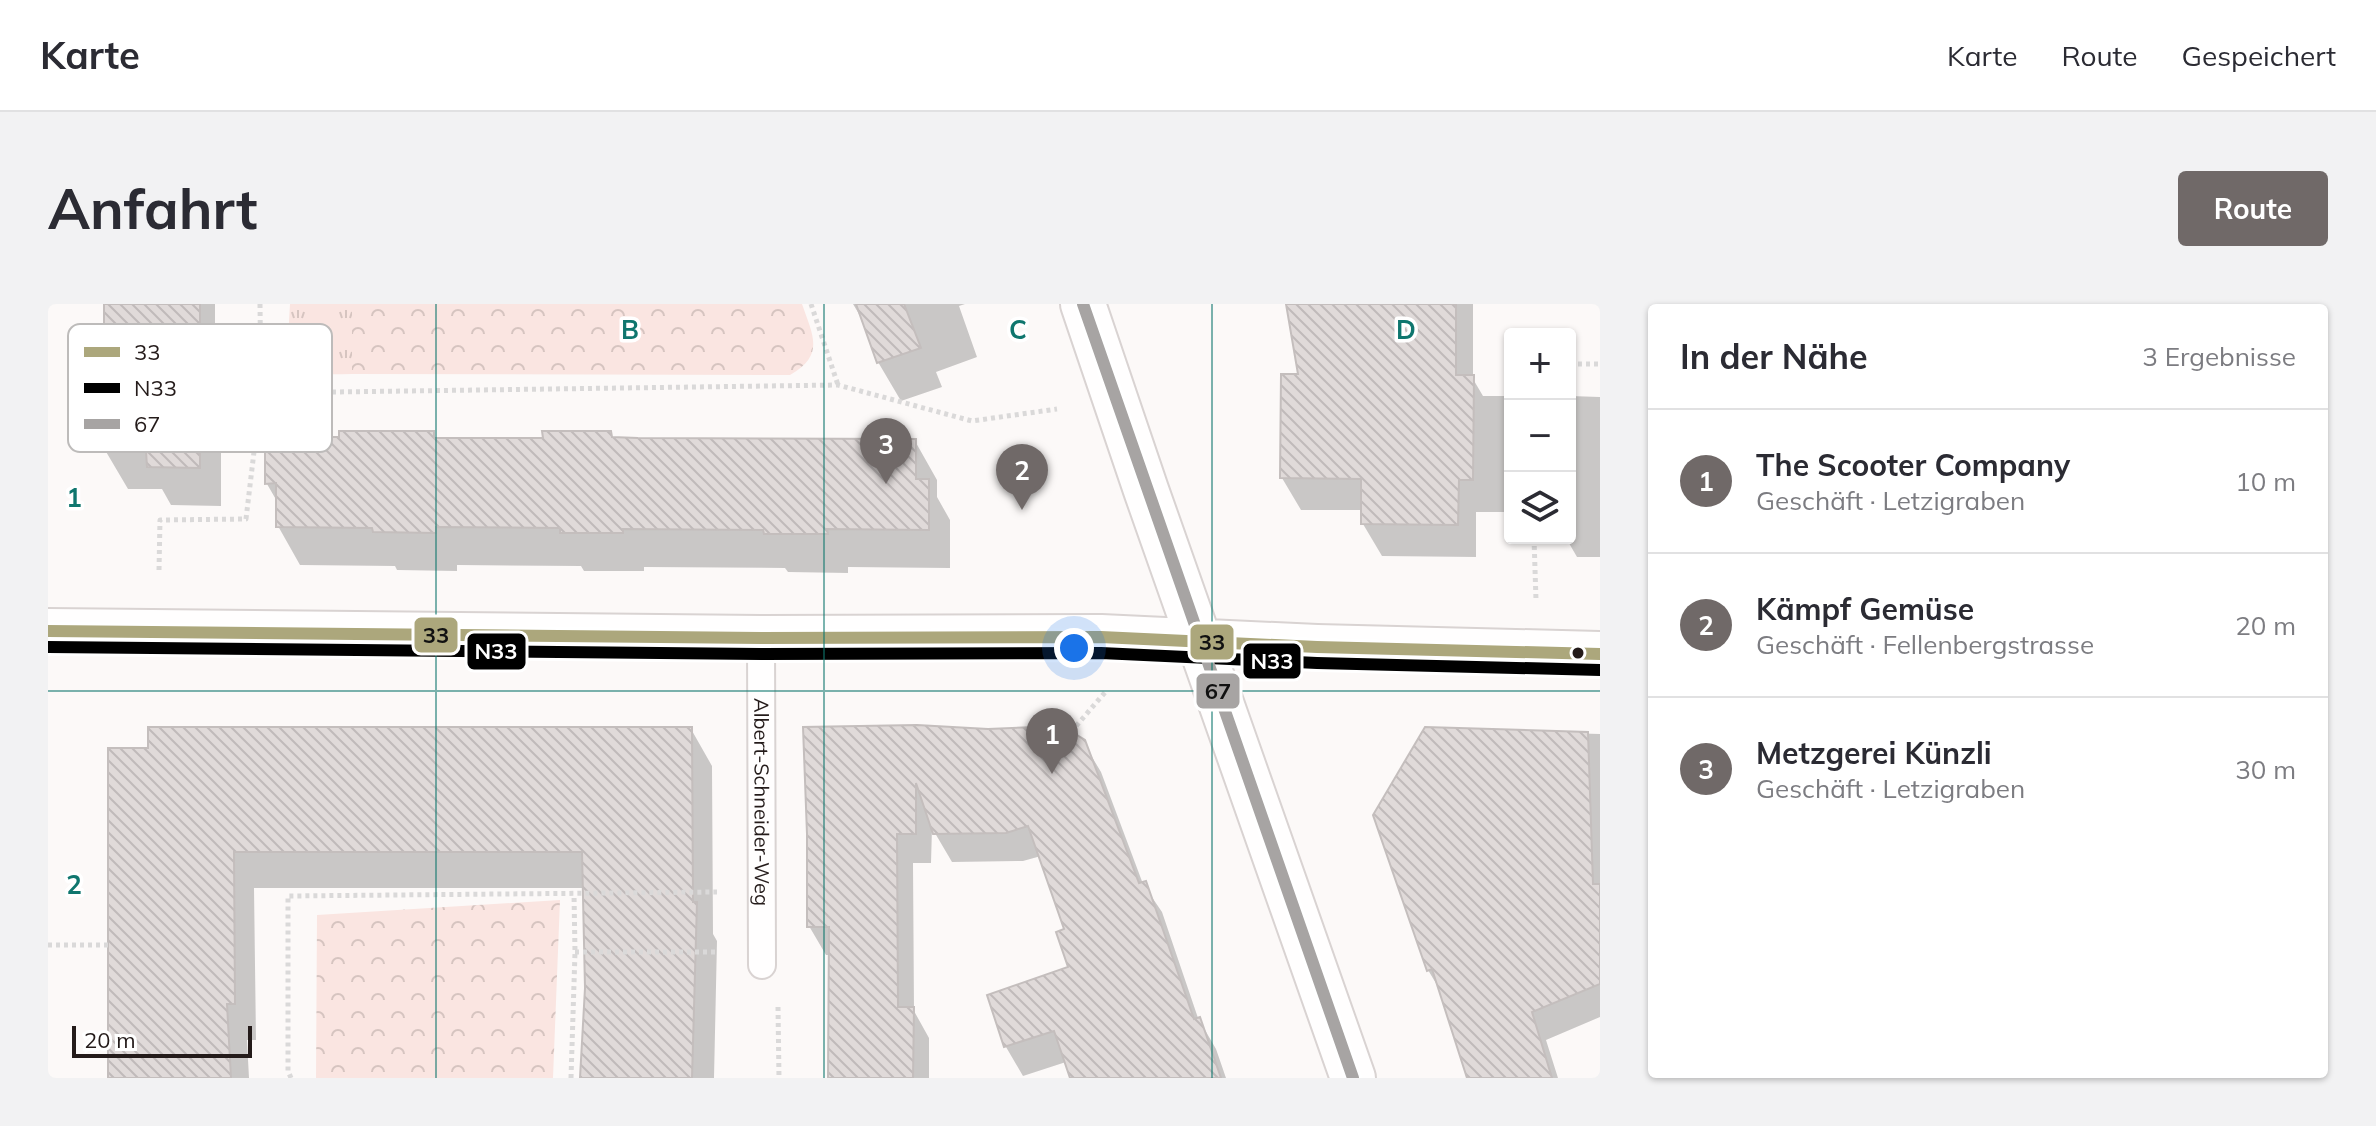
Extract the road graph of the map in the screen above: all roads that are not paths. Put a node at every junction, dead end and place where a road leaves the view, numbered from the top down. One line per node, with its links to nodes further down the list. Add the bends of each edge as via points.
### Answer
1 (1083, 304): 4 (street)
2 (48, 631): 3 (street)
3 (761, 638): 4 (street, via 1088,636); 6 (lane, Albert-Schneider-Weg)
4 (1200, 642): 5 (street); 7 (street)
5 (1600, 654)
6 (762, 958)
7 (1353, 1078)

